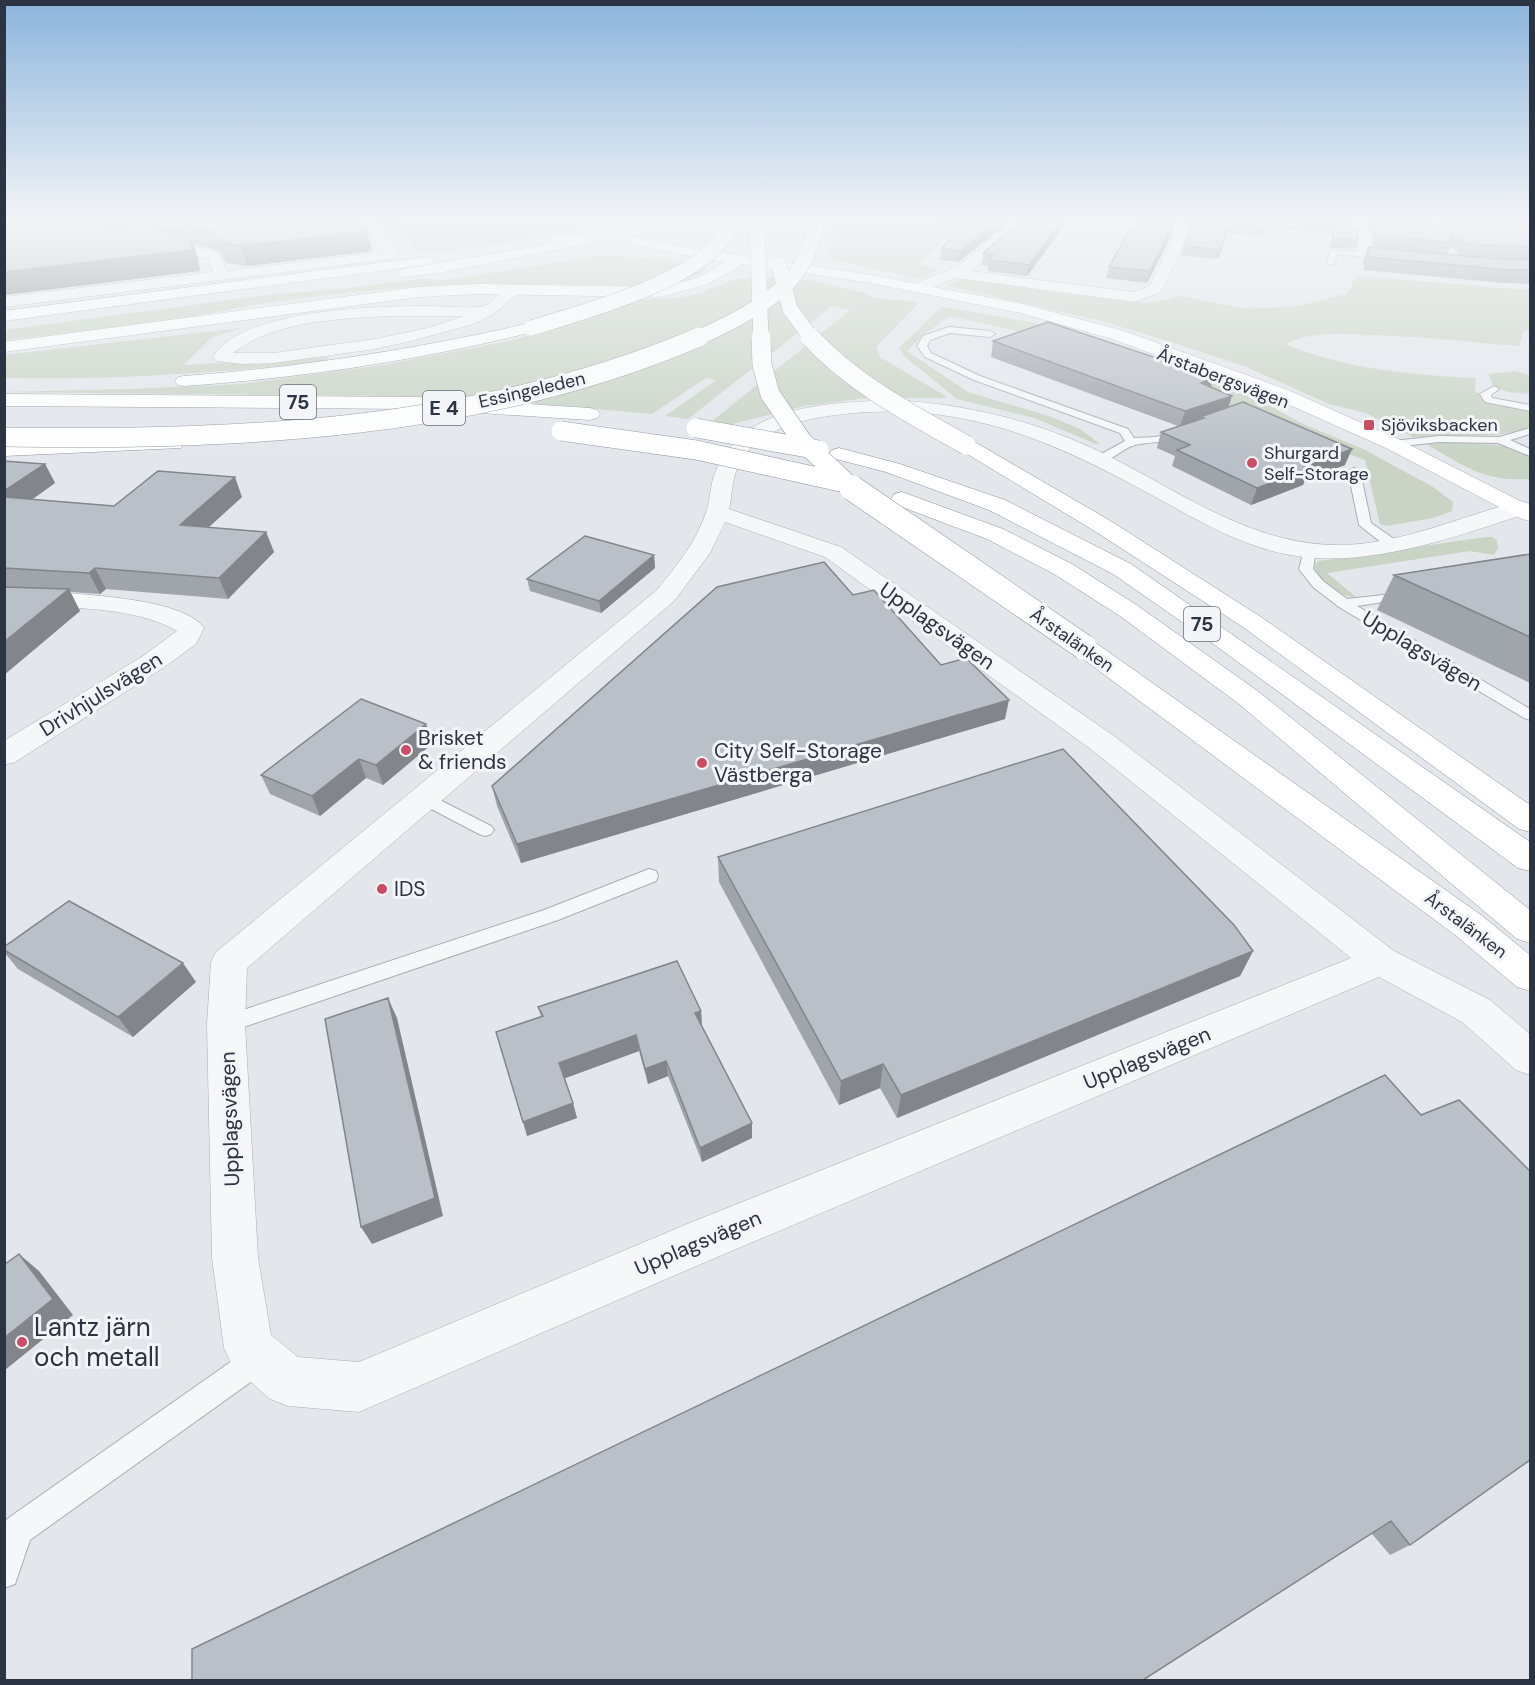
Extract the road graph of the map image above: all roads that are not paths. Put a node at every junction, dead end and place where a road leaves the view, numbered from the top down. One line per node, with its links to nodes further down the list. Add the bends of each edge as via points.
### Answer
1 (23, 300): 12 (street)
2 (137, 300): 14 (main road)
3 (187, 300): 15 (main road)
4 (356, 300): 17 (main road)
5 (501, 300): 13 (street)
6 (617, 300): 18 (main road, bridge, via 531,328 366,363)
7 (759, 300): 56 (main road, Årstalänken, bridge, via 762,365 770,394 802,441 859,495 1084,647 1468,925)
8 (762, 300): 27 (main road, Essingeleden / E 4, bridge, via 739,317 692,341 601,374 420,413)
9 (787, 300): 50 (main road, 75, bridge, via 813,341 866,386 1101,525 1252,622)
10 (952, 300): 40 (main road, Årstabergsvägen, via 1066,325 1235,379 1295,406)
11 (966, 300): 33 (main road, Årstabergsvägen, via 1023,309 1159,348 1281,394)
12 (4, 302)
13 (486, 312): 13 (street, via 453,325 375,345 270,358 222,357 233,346 281,323 372,310)
14 (4, 316)
15 (4, 326)
16 (990, 334): 32 (lane, via 950,330 926,338 922,346 928,355 977,378 1124,431)
17 (4, 347)
18 (169, 382)
19 (146, 383): 20 (main road)
20 (4, 387)
21 (1494, 389): 23 (lane, via 1485,394 1489,400)
22 (4, 400): 25 (main road, 75, via 417,403)
23 (1530, 408)
24 (4, 414): 54 (main road, 75, bridge, via 410,419 561,431 765,463 902,499 995,534 1063,569 1129,611 1249,698)
25 (612, 417)
26 (678, 425): 52 (main road, 75, bridge, via 839,454 914,475 997,505 1122,569)
27 (304, 428): 30 (main road, Essingeleden / E 4, bridge, via 109,438); 34 (main road, bridge, via 190,442)
28 (1189, 430): 32 (lane, via 1157,440)
29 (1530, 431): 31 (lane)
30 (4, 437)
31 (1500, 440): 33 (lane, via 1439,439); 35 (lane)
32 (1131, 442): 36 (lane)
33 (1393, 444): 38 (main road, Årstabergsvägen)
34 (4, 450)
35 (1530, 453)
36 (1100, 459): 39 (street, Upplagsvägen, via 1022,425 982,414 913,405 828,410 792,417 743,445 726,465); 43 (street, Upplagsvägen, via 1236,532 1275,545)
37 (1354, 471): 42 (lane, via 1365,525)
38 (1527, 509): 40 (street)
39 (717, 512): 49 (street, Upplagsvägen, via 705,542 666,595); 55 (street, Upplagsvägen, via 833,552 1103,743)
40 (1497, 516): 41 (main road, Årstabergsvägen); 42 (street, Upplagsvägen)
41 (1530, 533)
42 (1392, 544): 43 (street, Upplagsvägen, via 1346,552)
43 (1310, 550): 46 (lane, Upplagsvägen, via 1306,569)
44 (1414, 594): 46 (lane)
45 (4, 597): 48 (street, Drivhjulsvägen, via 124,607 182,621 191,628 187,638 153,662)
46 (1344, 604): 47 (lane, Upplagsvägen)
47 (1530, 715)
48 (4, 755)
49 (424, 798): 51 (lane); 57 (street, Upplagsvägen, via 229,962)
50 (1530, 821)
51 (486, 830)
52 (1530, 859)
53 (649, 876): 57 (lane, via 551,915)
54 (1530, 929)
55 (1381, 961): 58 (street, via 1476,1011); 59 (street, Upplagsvägen, via 359,1387 288,1381)
56 (1530, 976)
57 (226, 1024): 59 (street, Upplagsvägen, via 236,1258 249,1348)
58 (1530, 1058)
59 (261, 1357): 60 (lane)
60 (11, 1532): 61 (lane)
61 (4, 1573)

